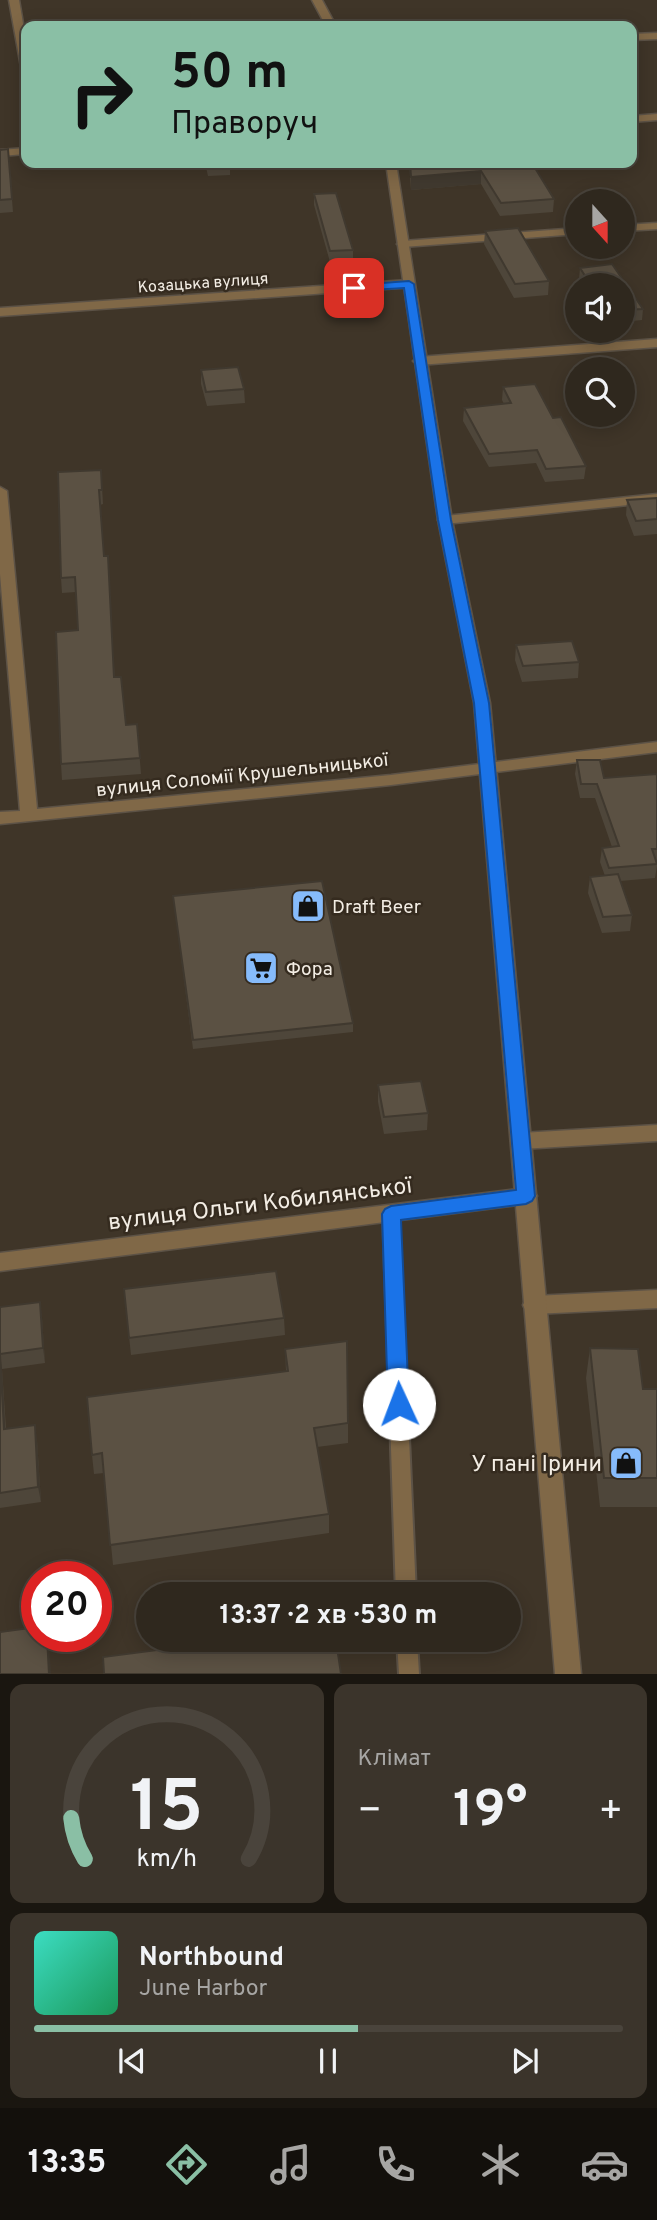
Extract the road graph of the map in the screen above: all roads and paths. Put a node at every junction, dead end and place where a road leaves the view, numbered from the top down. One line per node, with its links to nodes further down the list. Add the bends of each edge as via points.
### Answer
1 (14, 0): 6 (street)
2 (317, 0): 3 (street)
3 (328, 21)
4 (657, 36): 5 (street)
5 (637, 37)
6 (21, 39)
7 (657, 117): 8 (street)
8 (637, 119)
9 (21, 151): 10 (street)
10 (0, 153)
11 (392, 168): 15 (street)
12 (657, 226): 13 (street)
13 (635, 227)
14 (565, 232): 15 (street)
15 (403, 244): 16 (street)
16 (409, 284): 17 (street, Козацька вулиця); 19 (street)
17 (0, 312)
18 (657, 343): 19 (street)
19 (418, 361): 22 (street)
20 (0, 491): 25 (street)
21 (657, 498): 22 (street)
22 (444, 520): 24 (street, via 482,703)
23 (657, 747): 24 (street, вулиця Соломії Крушельницької)
24 (488, 768): 25 (street, вулиця Соломії Крушельницької); 28 (street)
25 (29, 815): 26 (street, вулиця Соломії Крушельницької)
26 (0, 818)
27 (657, 1133): 28 (street)
28 (521, 1141): 29 (street)
29 (526, 1196): 30 (street, вулиця Ольги Кобилянської); 33 (street)
30 (391, 1214): 31 (street, вулиця Ольги Кобилянської); 34 (lane)
31 (0, 1262)
32 (657, 1299): 33 (street)
33 (534, 1305): 37 (street)
34 (406, 1582)
35 (408, 1652): 36 (lane)
36 (409, 1674)
37 (568, 1674)

